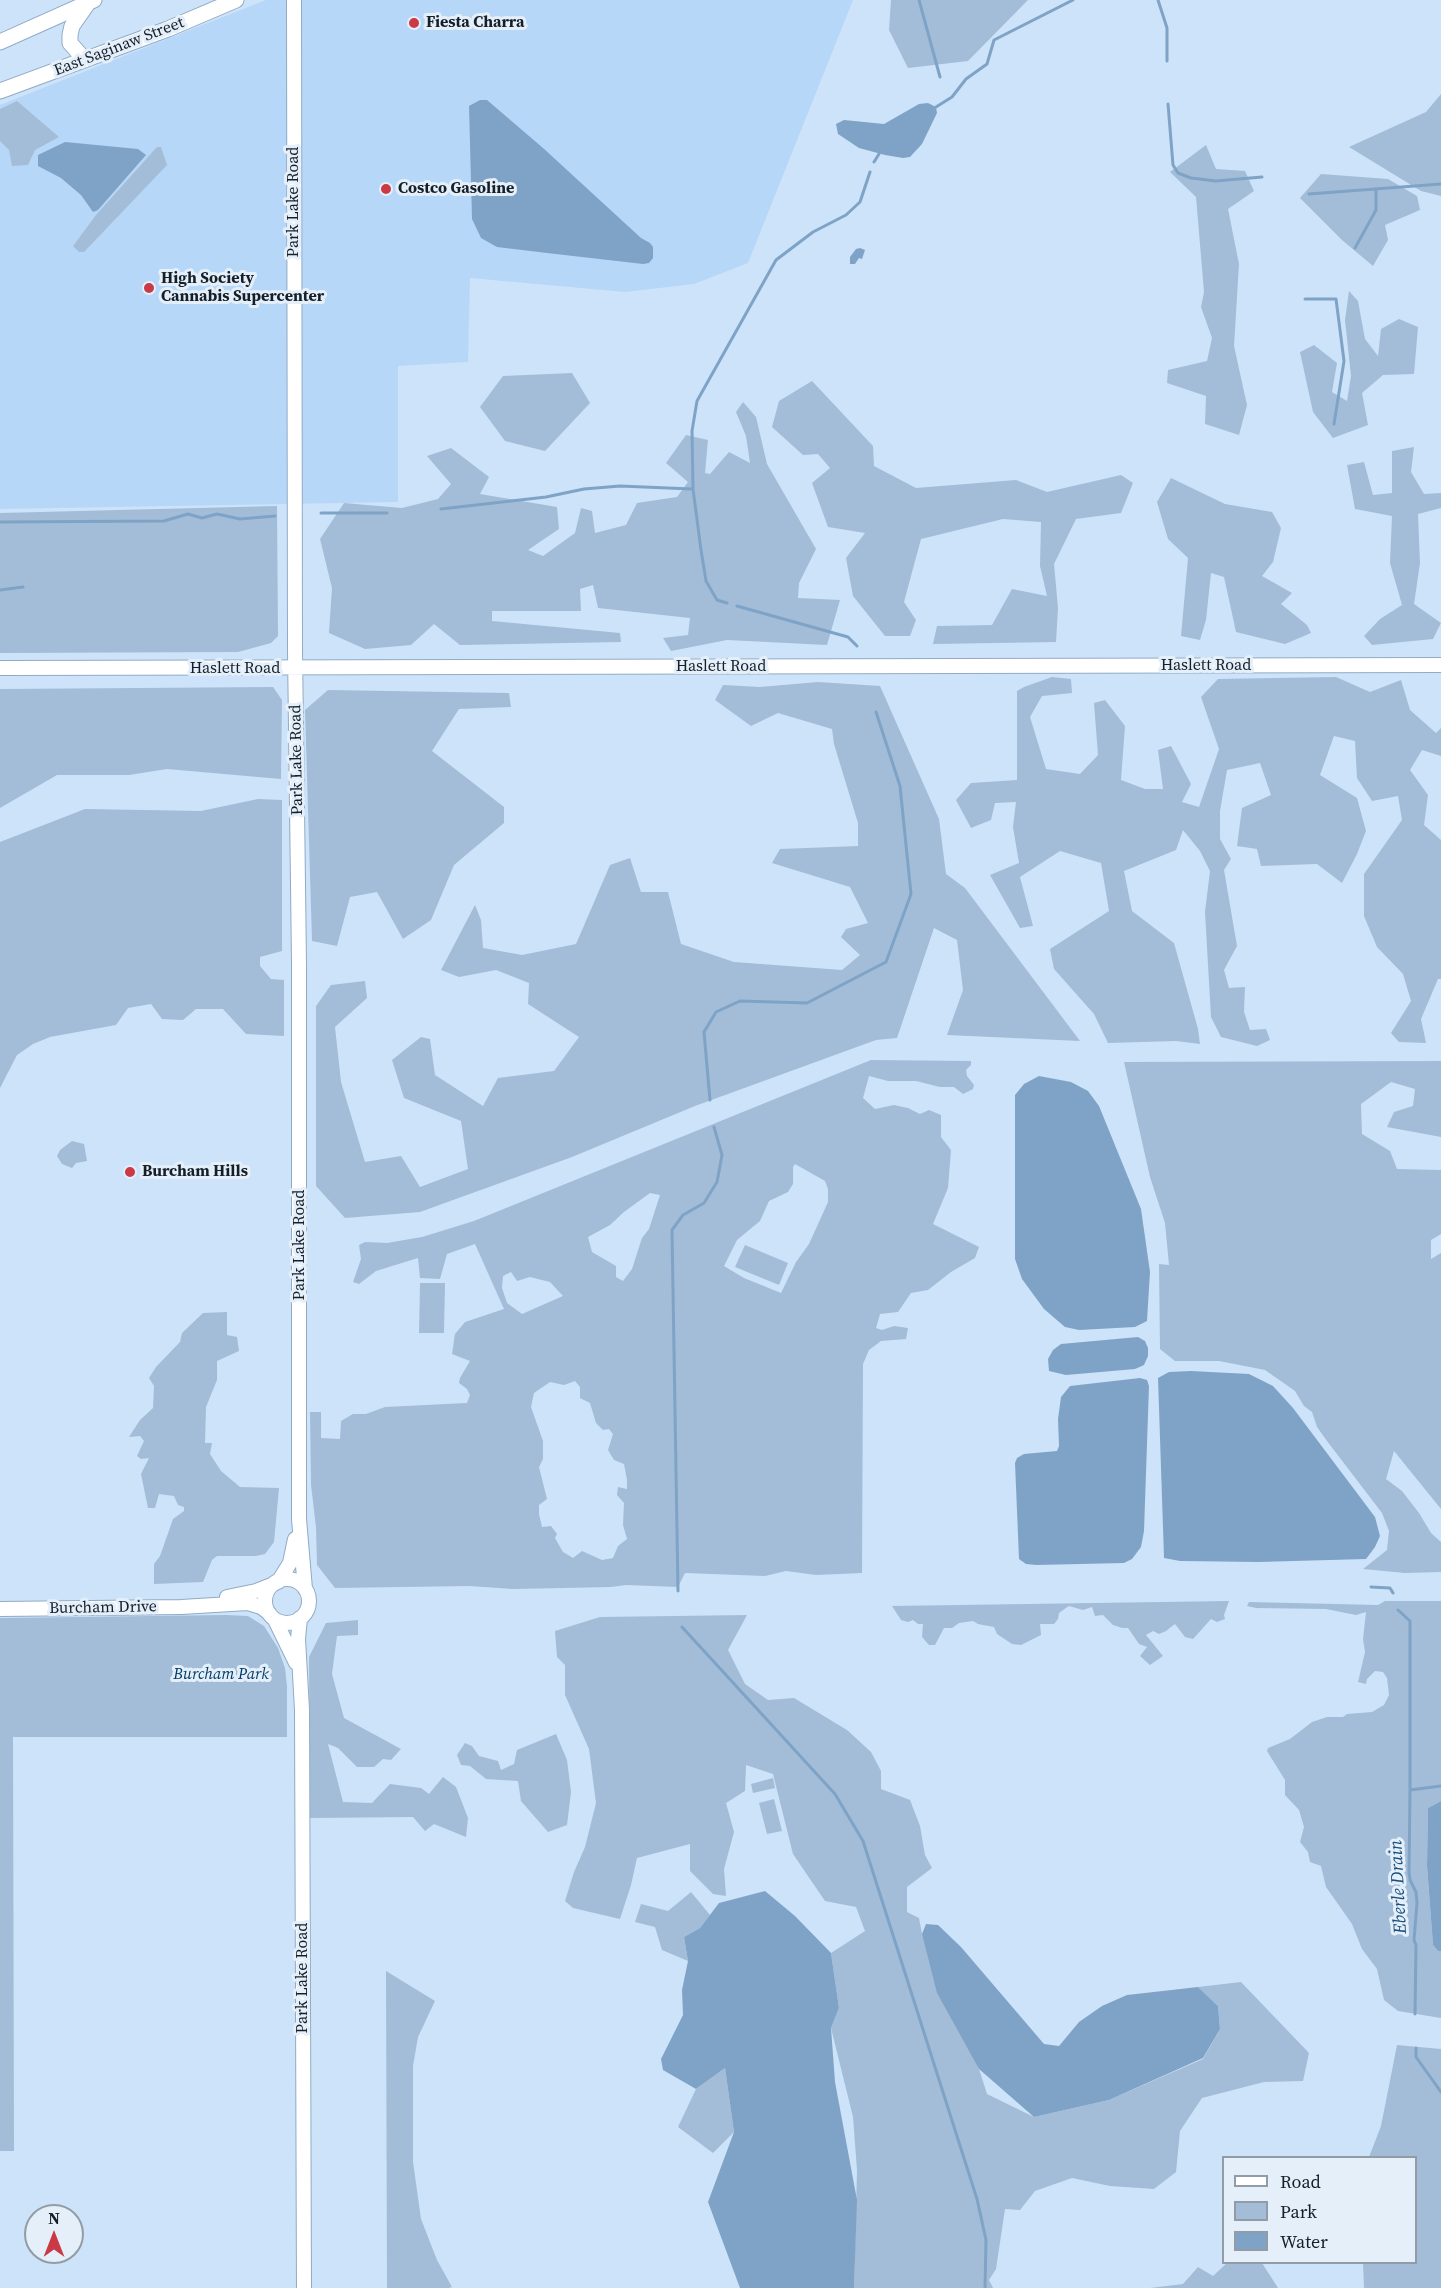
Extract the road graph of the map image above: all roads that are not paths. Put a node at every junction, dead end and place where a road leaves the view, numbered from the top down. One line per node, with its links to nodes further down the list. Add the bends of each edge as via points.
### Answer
1 (236, 0): 5 (main road, East Saginaw Street)
2 (294, 0): 9 (street, Park Lake Road)
3 (91, 2): 4 (main road); 5 (main road, via 72,26 70,35 70,43)
4 (0, 42)
5 (85, 60): 6 (main road, East Saginaw Street)
6 (0, 91)
7 (1441, 665): 9 (street, Haslett Road)
8 (0, 668): 9 (street, Haslett Road)
9 (295, 669): 10 (street, Park Lake Road, via 300,963)
10 (299, 1519): 11 (street, Park Lake Road, via 290,1563); 12 (street, Park Lake Road)
11 (276, 1583): 12 (street, via 293,1580); 13 (street, Burcham Drive); 15 (street, via 265,1600)
12 (305, 1589): 16 (street, via 309,1605)
13 (206, 1604): 14 (street, Burcham Drive); 15 (street, Burcham Drive, via 255,1604)
14 (0, 1609)
15 (272, 1616): 16 (street, via 286,1623); 17 (street, Park Lake Road)
16 (300, 1618): 17 (street, Park Lake Road)
17 (299, 1669): 18 (street, Park Lake Road)
18 (304, 2288)

